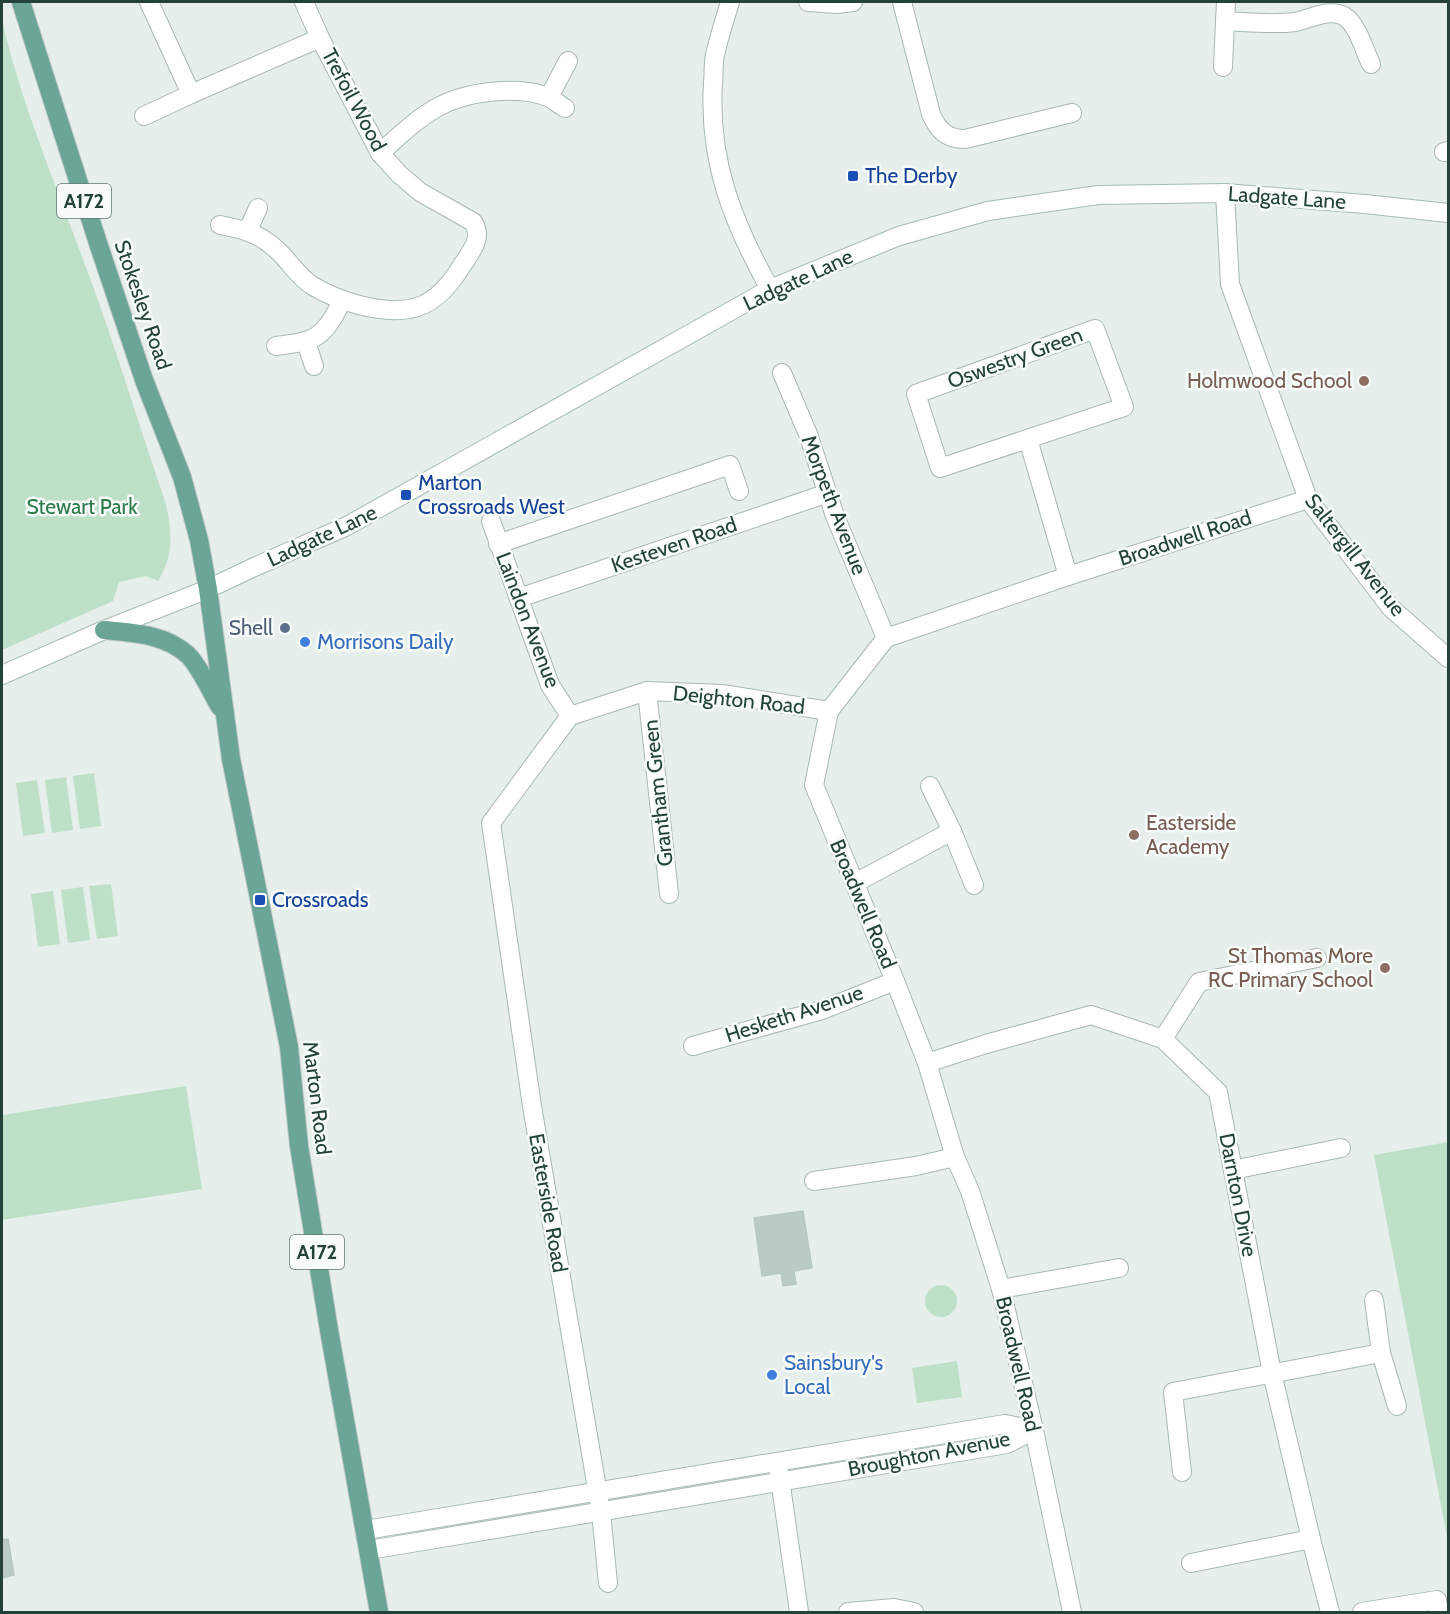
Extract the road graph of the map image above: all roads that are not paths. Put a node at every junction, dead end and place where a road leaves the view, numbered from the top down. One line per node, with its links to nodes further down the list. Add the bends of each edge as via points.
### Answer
1 (21, 2): 38 (main road, Stokesley Road / A172, via 105,265 182,477)
2 (149, 2): 14 (street)
3 (304, 2): 10 (street, Trefoil Wood)
4 (730, 2): 25 (street, via 715,56 711,110 715,147 722,180 746,247)
5 (808, 2): 6 (street)
6 (853, 2)
7 (902, 2): 17 (street, via 931,114 946,135 964,139)
8 (1226, 2): 9 (street)
9 (1225, 21): 12 (street, via 1275,24 1332,12 1353,24); 13 (street)
10 (320, 38): 14 (street); 19 (street, Trefoil Wood)
11 (568, 61): 15 (street)
12 (1371, 64)
13 (1223, 67)
14 (191, 94): 18 (street)
15 (549, 97): 16 (street); 19 (street, via 524,92 458,97 418,120)
16 (565, 108)
17 (1072, 112)
18 (144, 116)
19 (380, 153): 26 (street, Trefoil Wood, via 420,192 473,222 477,239 459,272 429,302 411,309 394,309)
20 (1225, 193): 22 (street, Ladgate Lane); 25 (street, Ladgate Lane, via 1098,195 988,211 899,236); 34 (street, Saltergill Avenue, via 1230,284)
21 (258, 208): 24 (street)
22 (1449, 213)
23 (220, 225): 24 (street, Trefoil Wood)
24 (248, 230): 26 (street, Trefoil Wood, via 266,241 311,285)
25 (770, 289): 38 (street, Ladgate Lane, via 406,495)
26 (342, 301): 27 (street, via 330,325)
27 (306, 342): 28 (street); 29 (street)
28 (276, 346)
29 (314, 366)
30 (782, 373): 33 (street, Morpeth Avenue)
31 (1028, 439): 31 (street, Oswestry Green, via 1124,407 1095,328 916,394 940,468); 37 (street)
32 (739, 491): 36 (street, via 730,465)
33 (828, 493): 39 (street, Kesteven Road); 41 (street, Morpeth Avenue)
34 (1308, 499): 37 (street, Broadwell Road); 42 (street, Saltergill Avenue, via 1391,608)
35 (490, 521): 36 (street, Laindon Avenue)
36 (498, 544): 39 (street, Laindon Avenue)
37 (1068, 576): 41 (street, Broadwell Road)
38 (208, 589): 40 (street, Ladgate Lane); 46 (main road, Marton Road / A172)
39 (519, 598): 47 (street, Laindon Avenue, via 550,685)
40 (104, 630): 43 (street, Ladgate Lane); 46 (main road, A172, via 154,636 173,644 189,657)
41 (886, 638): 45 (street, Broadwell Road)
42 (1449, 658)
43 (2, 675)
44 (646, 691): 45 (street, Deighton Road, via 722,694); 47 (street, Deighton Road); 52 (street, Grantham Green)
45 (829, 711): 50 (street, Broadwell Road, via 814,785)
46 (224, 714): 74 (main road, Marton Road / A172, via 289,1047 329,1330)
47 (570, 716): 72 (street, Easterside Road, via 491,823 532,1106)
48 (930, 786): 49 (street)
49 (951, 831): 50 (street); 51 (street)
50 (855, 883): 54 (street, Broadwell Road)
51 (974, 885)
52 (669, 894)
53 (1317, 958): 55 (street, via 1199,982)
54 (895, 981): 56 (street, Hesketh Avenue, via 822,1010); 57 (street, Broadwell Road)
55 (1163, 1039): 57 (street, Darnton Drive, via 1091,1015); 60 (street, Darnton Drive, via 1218,1092)
56 (693, 1046)
57 (927, 1063): 59 (street, Broadwell Road)
58 (1341, 1148): 60 (street)
59 (955, 1156): 61 (street, via 916,1166); 63 (street, Broadwell Road)
60 (1233, 1170): 66 (street, Darnton Drive)
61 (814, 1181)
62 (1119, 1268): 63 (street)
63 (1000, 1289): 68 (street, Broadwell Road)
64 (1374, 1300): 65 (street)
65 (1381, 1353): 66 (street); 67 (street)
66 (1272, 1373): 70 (street, via 1173,1392); 75 (street, Darnton Drive)
67 (1397, 1406)
68 (1034, 1430): 69 (street, Broughton Avenue, via 1005,1424); 71 (street, Broughton Avenue, via 1007,1444); 83 (street, Broadwell Road)
69 (777, 1462): 71 (street); 72 (street, Broughton Avenue)
70 (1182, 1472)
71 (781, 1483): 73 (street, Broughton Avenue); 80 (street)
72 (597, 1492): 73 (street, Easterside Road); 74 (street, Broughton Avenue)
73 (601, 1512): 76 (street, Broughton Avenue); 78 (street, Easterside Road)
74 (366, 1530): 76 (main road, Marton Road / A172)
75 (1311, 1539): 77 (street); 84 (street, Darnton Drive)
76 (369, 1550): 79 (main road, Marton Road / A172)
77 (1191, 1563)
78 (608, 1583)
79 (379, 1612)
80 (799, 1612)
81 (848, 1612): 82 (street, via 894,1608)
82 (914, 1612)
83 (1072, 1612)
84 (1330, 1612)
85 (1362, 1612): 86 (street, via 1437,1600)
86 (1439, 1612)

